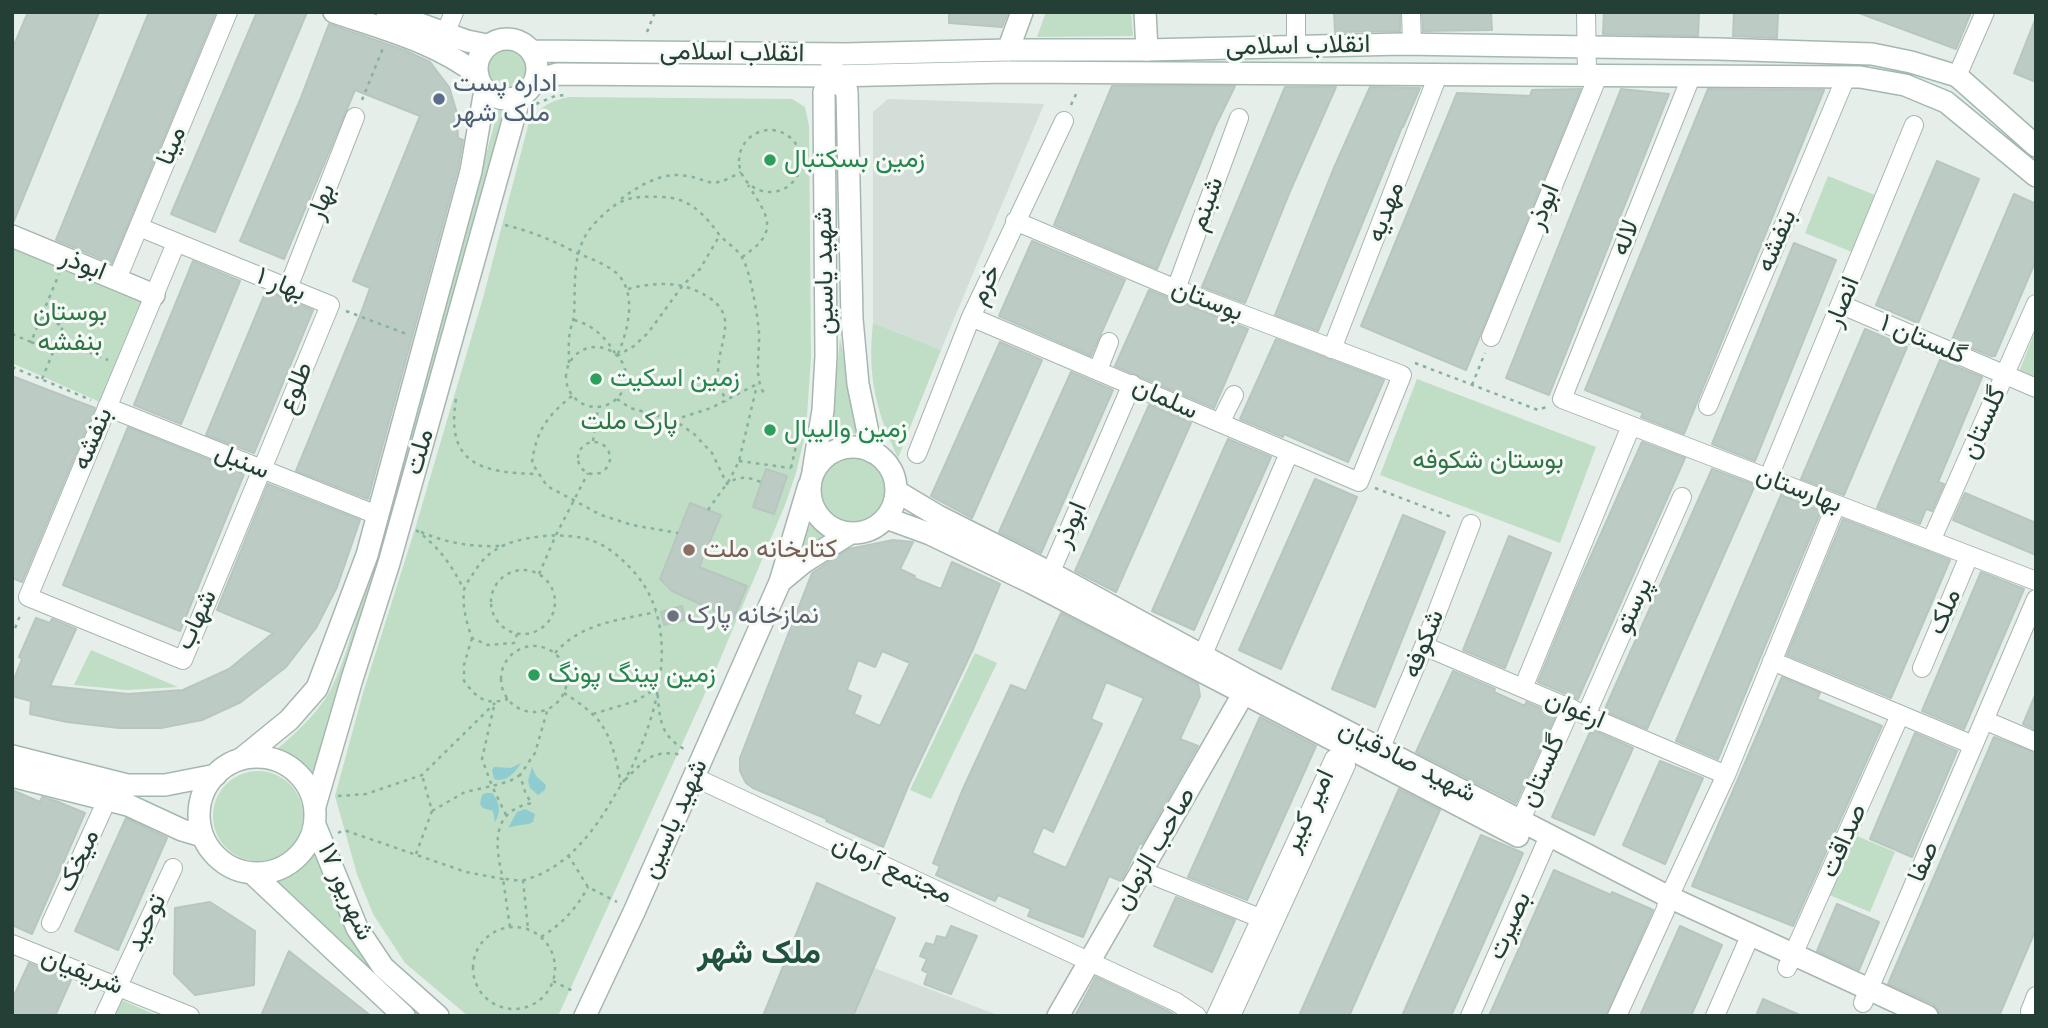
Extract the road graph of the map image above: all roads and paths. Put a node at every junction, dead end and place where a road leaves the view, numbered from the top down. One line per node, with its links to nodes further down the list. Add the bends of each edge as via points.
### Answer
1 (228, 12): 42 (street, مینا)
2 (334, 12): 10 (street, انقلاب اسلامی)
3 (454, 12): 11 (street)
4 (1022, 12): 16 (street)
5 (1145, 12): 17 (street)
6 (1296, 12): 14 (street)
7 (1411, 12): 12 (street)
8 (1586, 12): 15 (street)
9 (1985, 12): 25 (street)
10 (388, 22): 11 (street, انقلاب اسلامی); 28 (street, انقلاب اسلامی, via 460,61); 31 (path)
11 (445, 34): 13 (street, انقلاب اسلامی)
12 (1412, 44): 14 (street, انقلاب اسلامی); 15 (street, انقلاب اسلامی)
13 (487, 46): 18 (street, انقلاب اسلامی, via 515,39); 28 (street, via 480,55)
14 (1296, 47): 17 (street, انقلاب اسلامی)
15 (1586, 47): 23 (street); 25 (street, انقلاب اسلامی, via 1872,54)
16 (1008, 50): 17 (street, انقلاب اسلامی); 19 (street, انقلاب اسلامی)
17 (1147, 50)
18 (532, 51): 19 (street, انقلاب اسلامی); 27 (street)
19 (832, 54): 22 (street)
20 (1085, 73): 21 (street, انقلاب اسلامی); 22 (street, انقلاب اسلامی); 33 (path)
21 (1438, 75): 23 (street, انقلاب اسلامی); 67 (street, مهدیه)
22 (832, 76): 27 (street, انقلاب اسلامی, via 557,74); 96 (street, شهید یاسین, via 846,91 852,319 858,384); 103 (street, شهید یاسین, via 824,92 826,356)
23 (1592, 76): 24 (street, انقلاب اسلامی); 62 (street, ابوذر)
24 (1691, 76): 26 (street, انقلاب اسلامی); 86 (street, لاله)
25 (1956, 76): 35 (street, انقلاب اسلامی)
26 (1846, 77): 37 (street, انقلاب اسلامی, via 1905,85 1946,102); 88 (street, بنفشه)
27 (536, 80): 30 (street)
28 (481, 82): 30 (street, انقلاب اسلامی, via 502,99); 64 (street, ملت, via 471,171)
29 (566, 94): 30 (path)
30 (527, 101): 116 (street, ملت)
31 (355, 117): 51 (street, بهار)
32 (1239, 118): 53 (street, شبنم)
33 (1064, 121): 40 (street, خرم)
34 (1914, 125): 57 (street, انصار)
35 (2036, 146)
36 (741, 172): 38 (path); 38 (path, via 744,144 759,132 787,135 799,150 799,172 785,188 765,191); 39 (path, via 712,184 677,175 651,181)
37 (2036, 176)
38 (746, 181): 47 (path, via 767,214 768,228 762,241)
39 (612, 205): 43 (path, via 628,197 672,197 693,205); 46 (path, via 593,225)
40 (1015, 221): 53 (street, بوستان); 59 (street, خرم)
41 (502, 224): 46 (path)
42 (139, 228): 45 (street, بهار ۱); 49 (street, مینا)
43 (720, 235): 47 (path); 50 (path, via 700,269)
44 (12, 236): 48 (street, ابوذر)
45 (176, 243): 51 (street, بهار ۱); 54 (street, بنفشه)
46 (578, 253): 52 (path, via 616,272); 60 (path)
47 (742, 257): 77 (path, via 759,332)
48 (66, 258): 49 (street, ابوذر); 58 (path)
49 (117, 279): 54 (street, ابوذر)
50 (684, 285): 52 (path); 69 (path, via 648,333); 87 (path, via 718,302 724,314 726,334 718,376)
51 (288, 288): 56 (street, بهار ۱)
52 (628, 289): 69 (path, via 626,330)
53 (1176, 289): 67 (street, بوستان)
54 (154, 295): 72 (street, بنفشه)
55 (2036, 304): 74 (street, گلستان)
56 (330, 305): 64 (path, بهار ۱); 100 (street, طلوع)
57 (1842, 305): 74 (street, گلستان ۱); 104 (street, انصار)
58 (41, 317): 63 (path, via 63,327); 65 (path)
59 (971, 317): 73 (street, سلمان); 98 (street, خرم)
60 (574, 320): 69 (path, via 600,333); 70 (path)
61 (12, 334): 65 (path)
62 (1491, 337): 79 (path)
63 (58, 340): 68 (path); 72 (path)
64 (425, 341): 113 (street, ملت)
65 (31, 342): 68 (path)
66 (1109, 342): 73 (street)
67 (1332, 349): 75 (street, بوستان)
68 (53, 351): 76 (path)
69 (617, 356): 70 (path, via 602,348 588,348); 85 (path, via 625,367 626,381)
70 (569, 363): 84 (path, via 566,382)
71 (12, 367): 76 (path)
72 (124, 367): 89 (street, بنفشه)
73 (1098, 370): 78 (street, سلمان)
74 (2005, 374): 80 (street, گلستان ۱); 120 (street, گلستان)
75 (1402, 375): 79 (path, via 1408,360); 106 (street)
76 (41, 379): 89 (path)
77 (757, 384): 82 (path); 87 (path); 99 (path)
78 (1132, 384): 92 (street, سلمان); 124 (street, ابوذر)
79 (1472, 385): 86 (path, via 1538,410)
80 (2036, 387)
81 (457, 394): 102 (path, via 454,415 460,447 472,463 494,471)
82 (765, 395)
83 (1234, 395): 92 (street)
84 (572, 396): 90 (path); 102 (path, via 547,420 535,441 532,463)
85 (617, 399): 90 (path); 91 (path, via 630,408)
86 (1562, 399): 93 (street, بهارستان)
87 (726, 402): 91 (path)
88 (1708, 406)
89 (107, 407): 100 (street, سنبل); 128 (street, بنفشه)
90 (598, 408): 95 (path)
91 (674, 420): 107 (path, via 712,453)
92 (1220, 423): 97 (street, سلمان)
93 (1631, 426): 104 (street, بهارستان); 141 (street)
94 (798, 434): 99 (path, via 791,468)
95 (593, 442): 101 (path, via 583,446 578,455 580,466); 101 (path, via 607,448 610,463 598,474)
96 (872, 452): 103 (street, via 859,447 832,452); 108 (street, شهید یاسین, via 891,470)
97 (1289, 453): 106 (street, سلمان); 136 (street)
98 (917, 454)
99 (739, 461): 107 (path)
100 (262, 470): 113 (street, سنبل); 128 (street, شهاب, via 183,660)
101 (588, 473): 110 (path)
102 (538, 474): 110 (path, via 547,486)
103 (811, 479): 118 (street, شهید یاسین, via 813,508 819,518); 126 (street, شهید یاسین)
104 (1768, 479): 111 (street, بهارستان)
105 (761, 482): 107 (path, via 736,477)
106 (1359, 482): 115 (path)
107 (727, 484): 112 (path)
108 (896, 491): 114 (street); 124 (street, شهید صادقیان)
109 (1682, 497): 146 (street, پرستو)
110 (573, 501): 117 (path, via 632,525); 119 (path)
111 (1836, 505): 120 (street, بهارستان); 137 (street)
112 (708, 510)
113 (377, 515): 154 (street, ملت, via 367,555 317,688 289,720)
114 (886, 518): 118 (street, شهید یاسین, via 863,533); 124 (street, شهید صادقیان)
115 (1471, 524): 134 (street, شکوفه)
116 (408, 526): 121 (path, via 451,542); 127 (path, via 442,554); 166 (street, ملت)
117 (678, 533)
118 (849, 534): 126 (street, شهید یاسین)
119 (556, 535): 121 (path); 123 (path); 130 (path, via 595,541 620,556 646,586)
120 (1931, 541): 122 (street, بهارستان)
121 (504, 546): 127 (path, via 477,566)
122 (1969, 556): 125 (street, بهارستان); 138 (street, ملک)
123 (539, 574): 131 (path, via 552,587 554,614 535,632); 131 (path, via 520,570 496,586 491,606 494,615)
124 (1047, 581): 136 (street, شهید صادقیان)
125 (2036, 581)
126 (780, 582): 155 (street, شهید یاسین)
127 (464, 590): 133 (path)
128 (28, 597): 132 (path)
129 (2036, 599): 149 (street, صفا)
130 (657, 612): 135 (path, via 583,629); 139 (path, via 662,658)
131 (517, 634): 133 (path, via 514,643 488,645)
132 (12, 636)
133 (472, 638): 144 (path, via 464,681 477,697)
134 (1424, 646): 141 (street, ارغوان); 153 (street, شکوفه)
135 (555, 653): 142 (path, via 566,671); 143 (path, via 536,646 513,654 501,679)
136 (1200, 662): 140 (street, شهید صادقیان)
137 (1772, 662): 148 (street); 159 (street)
138 (1922, 668)
139 (657, 688): 147 (path, via 636,701); 155 (path, via 665,732); 161 (path, via 649,727)
140 (1247, 688): 153 (street, شهید صادقیان); 175 (street, صاحب الزمان)
141 (1523, 688): 146 (street, ارغوان)
142 (564, 693): 145 (path); 147 (path)
143 (509, 699): 144 (path); 145 (path, via 527,711)
144 (495, 703): 157 (path); 162 (path, via 482,760)
145 (548, 708): 158 (path, via 535,753)
146 (1579, 712): 159 (street, ارغوان); 168 (street, گلستان)
147 (593, 714): 161 (path, via 611,745)
148 (1900, 715): 151 (street); 189 (street, صداقت)
149 (1984, 720): 150 (street); 151 (street, صفا)
150 (2036, 742)
151 (1973, 745): 193 (street, صفا)
152 (12, 756): 156 (street, via 127,785 166,785)
153 (1378, 756): 168 (street, شهید صادقیان)
154 (242, 759): 156 (street); 166 (street, via 266,758 289,766 310,790)
155 (698, 768): 161 (path, via 664,752 649,758); 181 (street, شهید یاسین); 190 (street, مجتمع آرمان)
156 (216, 775): 170 (street, via 200,803)
157 (422, 775): 163 (path, via 366,794); 165 (path)
158 (520, 775): 162 (path); 167 (path, via 532,803)
159 (1726, 775): 180 (street)
160 (12, 776): 164 (street)
161 (621, 785): 173 (path, via 593,832)
162 (492, 786): 165 (path, via 465,792); 167 (path)
163 (335, 796)
164 (107, 800): 170 (street); 183 (street, میخک)
165 (432, 811): 172 (path)
166 (315, 815): 176 (street, via 310,841 300,856 271,873); 198 (street, ۱۷ شهریور, via 357,929 383,967)
167 (506, 815): 177 (path, via 497,845)
168 (1518, 828): 171 (street, شهید صادقیان)
169 (344, 830): 172 (path)
170 (202, 836): 176 (street, via 222,863)
171 (1546, 843): 180 (street, شهید صادقیان); 203 (street, بصیرت)
172 (416, 854): 177 (path)
173 (568, 855): 178 (path, via 554,867); 179 (path)
174 (173, 868): 192 (street, توحید)
175 (1142, 871): 182 (street); 190 (street, صاحب الزمان)
176 (253, 874): 197 (street, ۱۷ شهریور)
177 (503, 879): 178 (path); 184 (path)
178 (523, 880): 185 (path)
179 (588, 887): 181 (path); 186 (path, via 566,919)
180 (1667, 904): 187 (street, شهید صادقیان); 204 (street)
181 (634, 912): 194 (street, شهید یاسین)
182 (1267, 920): 182 (street, امیر کبیر, via 1346,765 1341,758 1334,759); 201 (street, امیر کبیر); 202 (street, امیر کبیر)
183 (51, 923)
184 (510, 927): 185 (path); 191 (path, via 496,930 477,948 473,975 477,988 486,999 510,1010 537,1002)
185 (528, 930): 186 (path)
186 (541, 937): 191 (path, via 553,954)
187 (1747, 942): 189 (street, شهید صادقیان); 205 (street)
188 (12, 944): 192 (street, شریفیان)
189 (1790, 962): 193 (street, شهید صادقیان)
190 (1090, 963): 199 (street, صاحب الزمان); 200 (street, مجتمع آرمان)
191 (553, 981): 194 (path)
192 (118, 987): 195 (street, توحید); 196 (street, شریفیان)
193 (1866, 997): 206 (street, شهید صادقیان); 207 (street, شهید صادقیان)
194 (588, 1008)
195 (104, 1016)
196 (190, 1016)
197 (404, 1016)
198 (439, 1016)
199 (1058, 1016)
200 (1197, 1016)
201 (1216, 1016)
202 (1231, 1016)
203 (1470, 1016)
204 (1617, 1016)
205 (1715, 1016)
206 (1891, 1016)
207 (1927, 1016)

